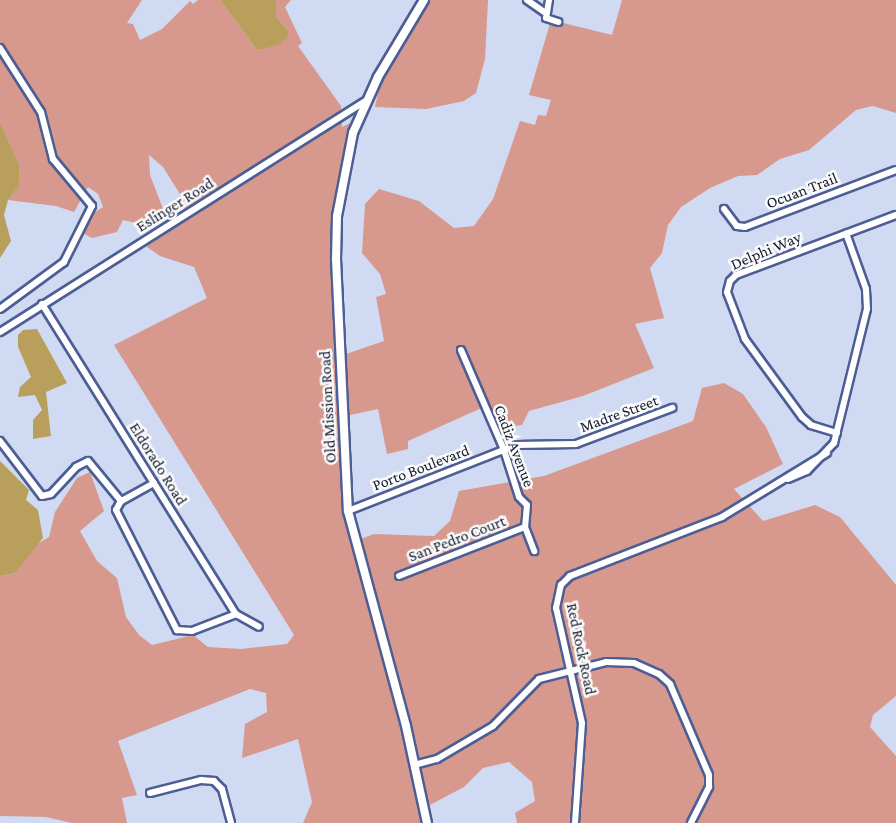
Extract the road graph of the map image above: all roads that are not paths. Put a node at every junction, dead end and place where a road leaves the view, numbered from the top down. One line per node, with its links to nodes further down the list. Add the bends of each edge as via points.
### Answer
1 (424, 0): 7 (street, Old Mission Road)
2 (526, 0): 4 (street)
3 (549, 0): 4 (street)
4 (544, 12): 5 (street, via 546,18)
5 (558, 22)
6 (0, 48): 13 (street, via 41,112 53,159 92,206 64,262)
7 (364, 102): 12 (street, Eslinger Road); 22 (street, Old Mission Road, via 353,133 337,216)
8 (896, 170): 9 (street, Ocuan Trail, via 745,227 737,225)
9 (724, 209)
10 (896, 214): 11 (street, Delphi Way)
11 (846, 233): 17 (street, Red Rock Road, via 866,289 867,309); 17 (street, Delphi Way, via 736,275 728,292 745,339 802,417 812,426)
12 (42, 304): 14 (street, Eslinger Road); 20 (street, Eldorado Road)
13 (0, 309)
14 (0, 332)
15 (461, 350): 19 (street, Cadiz Avenue)
16 (672, 408): 19 (street, Madre Street, via 576,444 527,444)
17 (837, 433): 28 (street, Red Rock Road, via 827,453 722,517 570,576 561,585 556,608)
18 (0, 441): 21 (street, via 38,494 46,496 76,467 90,461)
19 (504, 450): 22 (street, Porto Boulevard); 23 (street, Cadiz Avenue, via 519,497 527,505)
20 (154, 483): 21 (street); 26 (street, Eldorado Road)
21 (121, 501): 26 (street, via 117,505 119,515 177,630 192,631)
22 (348, 511): 29 (street, Old Mission Road)
23 (525, 527): 24 (street, Cadiz Avenue); 25 (street, San Pedro Court)
24 (534, 551)
25 (399, 576)
26 (236, 614): 27 (street, Eldorado Road)
27 (260, 627)
28 (571, 671): 29 (street, via 539,679 493,726 437,759); 33 (street, Red Rock Road, via 582,723); 34 (street, via 606,662 633,663 659,674 670,684 709,775 709,787)
29 (414, 765): 32 (street, Old Mission Road)
30 (150, 793): 31 (street, via 201,780 214,781 222,789)
31 (231, 823)
32 (427, 823)
33 (575, 823)
34 (692, 823)

